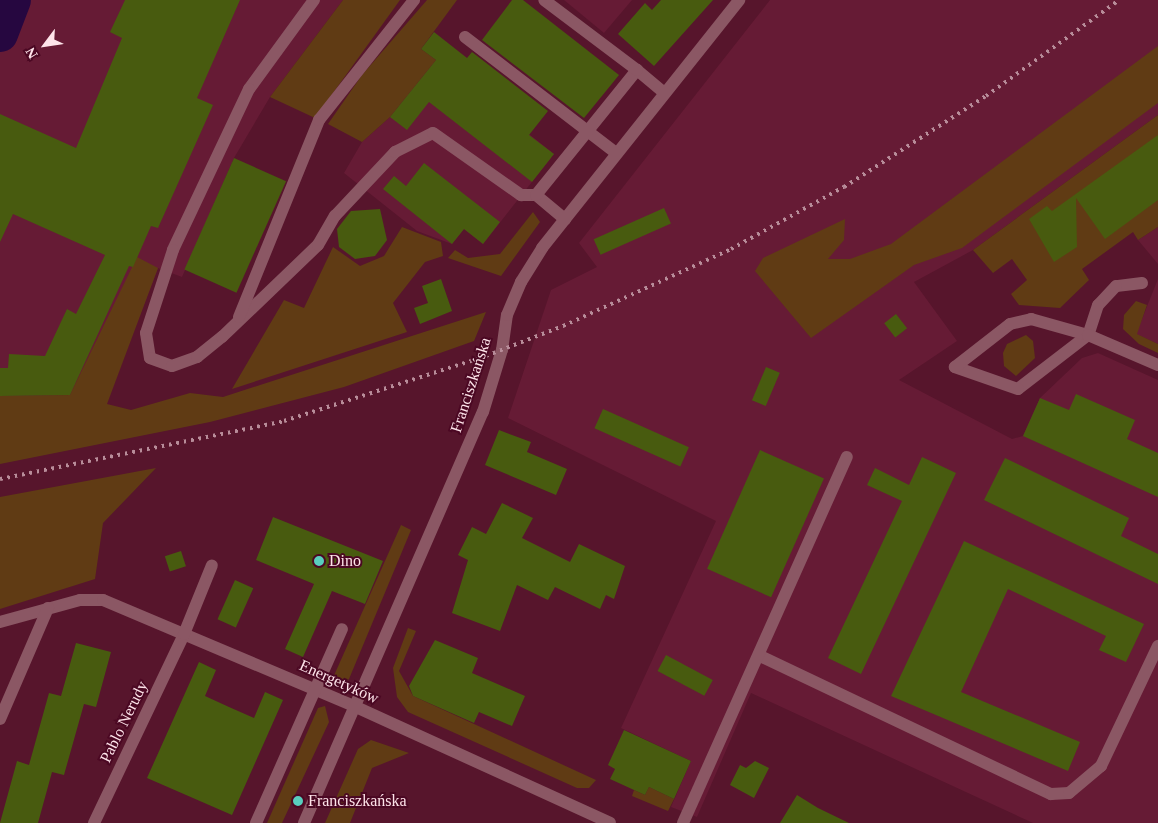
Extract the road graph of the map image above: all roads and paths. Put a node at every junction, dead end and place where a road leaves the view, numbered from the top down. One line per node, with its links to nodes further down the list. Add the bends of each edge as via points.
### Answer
1 (314, 0): 13 (street, via 249,88 173,250 146,333 150,358 172,366 197,357)
2 (414, 0): 13 (street, via 319,120)
3 (544, 0): 6 (street)
4 (739, 0): 7 (street, Franciszkańska)
5 (465, 37): 8 (street)
6 (637, 70): 7 (street); 8 (street)
7 (664, 93): 9 (street, Franciszkańska)
8 (588, 131): 9 (street); 10 (street)
9 (616, 153): 11 (street, Franciszkańska)
10 (536, 195): 11 (street); 13 (street, via 521,195 432,133 395,152 335,216 318,245)
11 (564, 219): 25 (street, Franciszkańska, via 521,282 507,315 502,350 483,412)
12 (1142, 283): 14 (street, via 1116,286 1098,305)
13 (238, 319)
14 (1088, 335): 14 (street, via 1018,389 955,367 1010,324 1032,319); 15 (street)
15 (1158, 366)
16 (847, 457): 23 (street)
17 (212, 565): 21 (street, Pablo Nerudy)
18 (48, 608): 19 (street, Energetyków); 21 (street, Energetyków, via 103,600); 26 (street)
19 (0, 622)
20 (342, 629): 24 (street)
21 (184, 634): 24 (street, Energetyków); 27 (street, Pablo Nerudy)
22 (1158, 646): 23 (street, via 1101,766 1069,793 1051,794)
23 (760, 656): 31 (street)
24 (315, 690): 25 (street, Energetyków); 28 (street)
25 (356, 707): 29 (street, Franciszkańska); 30 (street, Energetyków)
26 (0, 718)
27 (94, 823)
28 (256, 823)
29 (304, 823)
30 (610, 823)
31 (683, 823)

